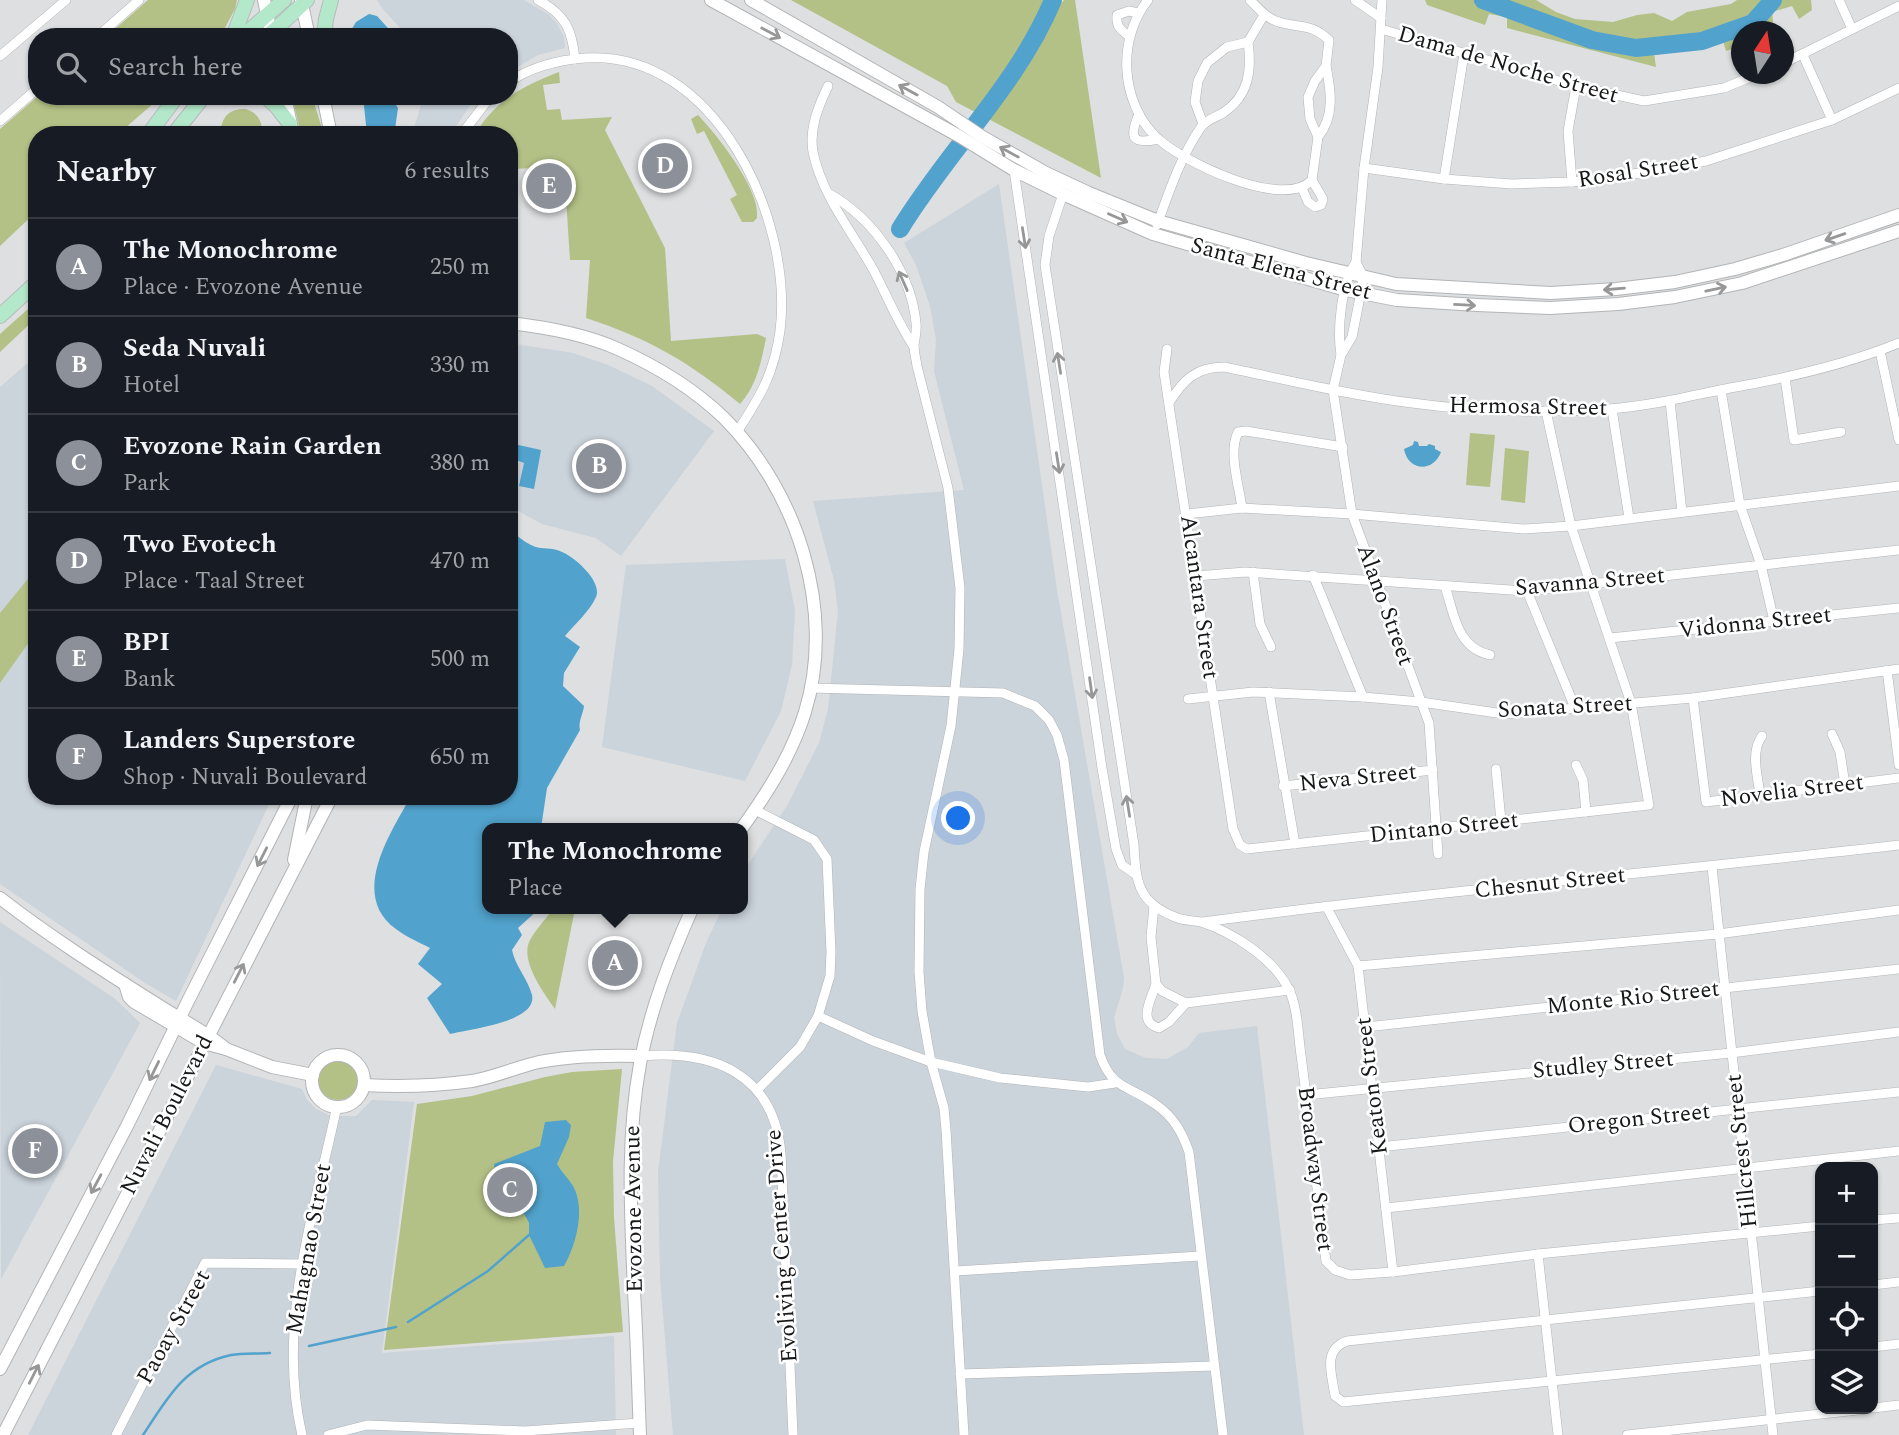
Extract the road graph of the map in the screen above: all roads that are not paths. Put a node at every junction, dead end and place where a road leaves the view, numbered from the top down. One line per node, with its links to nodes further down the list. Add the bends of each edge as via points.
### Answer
1 (66, 0): 21 (street)
2 (139, 0): 22 (street)
3 (247, 0): 23 (main road)
4 (264, 0): 18 (street)
5 (284, 0): 18 (main road)
6 (331, 0): 28 (main road)
7 (538, 0): 37 (street, via 569,27)
8 (711, 0): 62 (street, Santa Elena Street, one-way to 62)
9 (751, 0): 62 (street, Santa Elena Street, one-way to 9, via 939,107)
10 (1148, 0): 17 (street)
11 (1250, 0): 19 (street)
12 (1355, 0): 20 (street)
13 (1382, 0): 20 (street)
14 (1839, 0): 30 (street)
15 (303, 2): 26 (main road); 27 (street)
16 (1899, 6): 30 (street)
17 (1138, 13): 32 (street); 32 (street, via 1122,11 1117,15 1116,22)
18 (267, 15): 24 (main road); 25 (street)
19 (1264, 15): 33 (street); 39 (street, via 1321,33 1329,40)
20 (1381, 18): 29 (street)
21 (33, 28)
22 (107, 28)
23 (236, 28)
24 (252, 28)
25 (269, 28)
26 (277, 28)
27 (307, 28)
28 (325, 28)
29 (1381, 29): 34 (street, Dama de Noche Street); 66 (street)
30 (1852, 29): 35 (street)
31 (28, 32): 36 (street)
32 (1129, 36): 52 (street, via 1128,74)
33 (1248, 42): 55 (street, via 1250,67 1244,93); 55 (street, via 1227,47 1207,63 1195,102)
34 (1464, 54): 43 (street, Dama de Noche Street); 68 (street)
35 (1803, 55): 38 (street); 53 (street)
36 (0, 56)
37 (575, 59): 40 (street); 96 (street, via 634,64 676,85 715,121 753,178 777,251 780,330 762,394)
38 (1794, 59)
39 (1326, 66): 63 (street, via 1329,116); 63 (street, via 1308,97 1310,120)
40 (518, 78)
41 (1734, 84): 43 (street, Dama de Noche Street, via 1644,101)
42 (828, 86): 72 (street, via 813,122 813,151)
43 (1576, 86): 70 (street, via 1568,131)
44 (1899, 88): 53 (street, Rosal Street)
45 (28, 97): 54 (street)
46 (170, 105): 56 (main road)
47 (197, 105): 57 (main road)
48 (275, 105): 58 (main road)
49 (287, 105): 59 (street)
50 (325, 105): 60 (street)
51 (484, 105): 61 (street)
52 (1139, 114): 64 (street); 64 (street, via 1133,137 1144,142)
53 (1832, 120): 70 (street, Rosal Street, via 1706,161)
54 (0, 121)
55 (1203, 124): 65 (street)
56 (155, 126)
57 (180, 126)
58 (289, 126)
59 (291, 126)
60 (329, 126)
61 (468, 126)
62 (971, 137): 67 (street, Santa Elena Street); 75 (street, Santa Elena Street, one-way to 62)
63 (1318, 137): 69 (street)
64 (1158, 139): 65 (street)
65 (1185, 156): 71 (street, via 1243,184 1281,191); 75 (street)
66 (1364, 168): 68 (street, Rosal Street); 77 (street)
67 (1014, 170): 73 (street, Santa Elena Street); 114 (street, one-way to 114)
68 (1444, 179): 70 (street, Rosal Street)
69 (1312, 180): 71 (street); 71 (street, via 1323,199 1321,205 1308,202)
70 (1572, 182)
71 (1302, 188)
72 (828, 193): 85 (street); 85 (street, one-way to 72, via 912,302 890,253 869,225)
73 (1063, 194): 75 (street, Santa Elena Street, one-way to 75); 113 (street, one-way to 73, via 1045,265)
74 (1899, 215): 78 (street, Santa Elena Street, one-way to 78, via 1735,270 1616,289 1551,293 1430,288)
75 (1156, 228): 77 (street, Santa Elena Street, via 1306,263); 80 (street, Santa Elena Street)
76 (1899, 231): 81 (street, Santa Elena Street, one-way to 76, via 1423,302 1550,308 1652,300 1742,283)
77 (1352, 267): 78 (street, Santa Elena Street); 80 (street)
78 (1363, 276): 81 (street)
79 (28, 290): 82 (main road)
80 (1346, 290): 81 (street, Santa Elena Street); 88 (street, via 1338,334)
81 (1361, 292): 88 (street, via 1352,337)
82 (0, 316)
83 (518, 325): 96 (street, via 574,335 646,363 683,386)
84 (1899, 343): 87 (street, Hermosa Street)
85 (914, 347): 127 (street, via 955,531 960,607)
86 (1167, 349): 93 (street, Alcantara Street)
87 (1880, 351): 89 (street, Hermosa Street); 98 (street)
88 (1341, 355): 90 (street, Alano Street)
89 (1785, 378): 91 (street, Hermosa Street); 97 (street, via 1794,440)
90 (1333, 390): 93 (street, Hermosa Street, via 1211,367 1185,379); 95 (street, Hermosa Street, via 1413,404); 99 (street, Alano Street)
91 (1721, 390): 92 (street, Hermosa Street); 101 (street)
92 (1670, 401): 94 (street, Hermosa Street); 103 (street)
93 (1168, 403): 104 (street, Alcantara Street)
94 (1612, 409): 95 (street, Hermosa Street); 106 (street)
95 (1546, 411): 107 (street)
96 (737, 432): 126 (street, via 775,487 799,536 815,614)
97 (1841, 432)
98 (1899, 440)
99 (1343, 447): 102 (street, via 1238,432 1234,451); 105 (street, Alano Street)
100 (1899, 486): 101 (street)
101 (1740, 505): 103 (street); 109 (street)
102 (1242, 508): 104 (street); 105 (street)
103 (1682, 512): 106 (street)
104 (1187, 514): 112 (street, Alcantara Street)
105 (1352, 514): 107 (street, via 1523,529); 115 (street, Alano Street)
106 (1629, 519): 107 (street)
107 (1571, 526): 116 (street)
108 (1899, 550): 109 (street, Savanna Street)
109 (1761, 565): 116 (street, Savanna Street); 120 (street)
110 (1253, 572): 111 (street, Savanna Street); 112 (street, Savanna Street); 122 (street, via 1260,624)
111 (1313, 575): 115 (street, Savanna Street); 130 (street)
112 (1196, 576): 129 (street, Alcantara Street)
113 (1095, 578): 114 (street); 160 (street, one-way to 113)
114 (1076, 580): 160 (street, one-way to 160, via 1116,849 1122,865)
115 (1376, 581): 117 (street, Savanna Street); 133 (street, Alano Street)
116 (1591, 583): 118 (street, Savanna Street); 121 (street)
117 (1445, 586): 118 (street, Savanna Street); 123 (street, via 1462,638)
118 (1527, 591): 135 (street)
119 (1899, 608): 120 (street, Vidonna Street)
120 (1774, 621): 121 (street, Vidonna Street)
121 (1610, 638): 134 (street)
122 (1271, 647)
123 (1490, 655)
124 (1899, 669): 125 (street, Sonata Street)
125 (1887, 670): 131 (street, Sonata Street); 139 (street)
126 (810, 688): 127 (street); 149 (street, via 793,743)
127 (955, 691): 181 (street, via 920,889 919,972); 183 (street, via 1019,698 1035,706 1057,735 1065,760 1096,1035 1104,1065)
128 (1269, 692): 129 (street, Sonata Street); 130 (street, Sonata Street); 144 (street)
129 (1214, 695): 132 (street, Sonata Street); 155 (street, Alcantara Street, via 1233,830)
130 (1363, 697): 133 (street, Sonata Street)
131 (1693, 698): 134 (street, Sonata Street); 145 (street, Novelia Street, via 1706,802)
132 (1188, 699)
133 (1421, 702): 135 (street, Sonata Street, via 1504,714); 141 (street, Alano Street, via 1429,723)
134 (1632, 703): 135 (street, Sonata Street); 150 (street, Dintano Street, via 1649,805)
135 (1575, 708)
136 (1832, 734): 143 (street)
137 (1762, 736): 145 (street, via 1755,752)
138 (1576, 765): 150 (street, via 1583,780)
139 (1899, 765)
140 (1496, 769): 151 (street)
141 (1433, 770): 144 (street, Neva Street); 153 (street, Alano Street)
142 (1899, 778): 143 (street, Novelia Street)
143 (1845, 785): 145 (street, Novelia Street)
144 (1283, 786): 154 (street)
145 (1760, 795)
146 (287, 805): 175 (street, Nuvali Boulevard, one-way to 175)
147 (305, 805): 159 (street)
148 (327, 805): 159 (street, Nuvali Boulevard)
149 (755, 810): 152 (street); 174 (street, via 814,840 827,859 830,976)
150 (1586, 812): 151 (street, Dintano Street)
151 (1502, 821): 153 (street, Dintano Street)
152 (746, 823)
153 (1437, 828): 154 (street, Dintano Street); 157 (street, Alano Street)
154 (1295, 844): 155 (street, Dintano Street, via 1256,850)
155 (1240, 845)
156 (1899, 845): 158 (street, Chesnut Street)
157 (1438, 854)
158 (1712, 866): 163 (street, Chesnut Street); 167 (street, Hillcrest Street)
159 (291, 874): 178 (street, Nuvali Boulevard, one-way to 159)
160 (1135, 874): 162 (street, via 1143,895)
161 (0, 898): 175 (street)
162 (1154, 906): 166 (street, via 1176,918); 170 (street, via 1151,937)
163 (1326, 906): 166 (street, Chesnut Street); 168 (street, Keaton Street)
164 (1899, 910): 167 (street)
165 (690, 914): 180 (street, Evozone Avenue, via 662,984)
166 (1201, 922): 172 (street, via 1258,953)
167 (1718, 934): 168 (street); 171 (street, Hillcrest Street)
168 (1357, 966): 176 (street, Keaton Street)
169 (1899, 969): 171 (street, Monte Rio Street)
170 (1156, 984): 173 (street); 173 (street, via 1145,1017 1153,1027 1169,1022)
171 (1725, 988): 176 (street, Monte Rio Street); 179 (street, Hillcrest Street)
172 (1290, 989): 173 (street); 188 (street, Broadway Street)
173 (1186, 1003)
174 (818, 1016): 181 (street); 186 (street, via 800,1047)
175 (177, 1023): 178 (street); 214 (street, Nuvali Boulevard, one-way to 214)
176 (1366, 1027): 185 (street, Keaton Street)
177 (1899, 1032): 179 (street, Studley Street)
178 (206, 1038): 182 (street, via 272,1067); 222 (street, Nuvali Boulevard, one-way to 178)
179 (1731, 1053): 185 (street, Studley Street); 190 (street, Hillcrest Street)
180 (642, 1056): 184 (street, Evoliving Center Drive, via 570,1057 447,1084); 186 (street, Evoliving Center Drive, via 710,1059); 221 (street, Evozone Avenue, via 629,1179)
181 (931, 1062): 183 (street, via 1000,1078 1088,1087); 202 (street, via 946,1130)
182 (313, 1074): 184 (street, via 322,1060 342,1055 361,1067); 189 (street, via 319,1099)
183 (1115, 1083): 200 (street, via 1154,1103 1183,1135 1189,1152)
184 (364, 1085): 189 (street, via 354,1102)
185 (1373, 1087): 188 (street, Studley Street); 191 (street, Keaton Street)
186 (757, 1090): 226 (street, Evoliving Center Drive, via 772,1114 780,1140)
187 (1899, 1092): 190 (street, Oregon Street)
188 (1306, 1095): 203 (street, Broadway Street, via 1326,1261 1350,1275)
189 (337, 1106): 201 (street, Mahagnao Street)
190 (1738, 1108): 191 (street, Oregon Street); 193 (street, Hillcrest Street)
191 (1379, 1147): 194 (street, Keaton Street)
192 (1899, 1151): 193 (street)
193 (1744, 1168): 194 (street); 198 (street, Hillcrest Street)
194 (1386, 1208): 203 (street, Keaton Street)
195 (1899, 1218): 196 (street)
196 (1878, 1220)
197 (1815, 1227): 198 (street, Broadway Street)
198 (1751, 1233): 199 (street, Broadway Street); 207 (street, Hillcrest Street)
199 (1538, 1254): 203 (street, Broadway Street); 208 (street)
200 (1200, 1256): 202 (street); 213 (street)
201 (302, 1264): 223 (street, Paoay Street, via 205,1263); 224 (street, Mahagnao Street, via 292,1350)
202 (955, 1271): 215 (street)
203 (1393, 1272)
204 (1899, 1282): 205 (street)
205 (1878, 1284)
206 (1815, 1292): 207 (street)
207 (1758, 1298): 208 (street); 212 (street, Hillcrest Street)
208 (1545, 1322): 216 (street); 216 (street, via 1347,1341 1330,1355 1335,1396 1343,1402)
209 (1899, 1344): 210 (street)
210 (1878, 1346)
211 (1815, 1355): 212 (street)
212 (1765, 1361): 216 (street); 220 (street, Hillcrest Street)
213 (1214, 1366): 215 (street); 228 (street)
214 (0, 1369)
215 (960, 1374): 227 (street)
216 (1552, 1381): 229 (street)
217 (1899, 1405): 218 (street)
218 (1878, 1407)
219 (1819, 1414): 220 (street)
220 (1771, 1419): 230 (street); 231 (street, Hillcrest Street)
221 (640, 1429): 225 (street, via 525,1432 367,1425)
222 (3, 1435)
223 (116, 1435)
224 (302, 1435)
225 (328, 1435)
226 (793, 1435)
227 (964, 1435)
228 (1223, 1435)
229 (1558, 1435)
230 (1627, 1435)
231 (1773, 1435)

